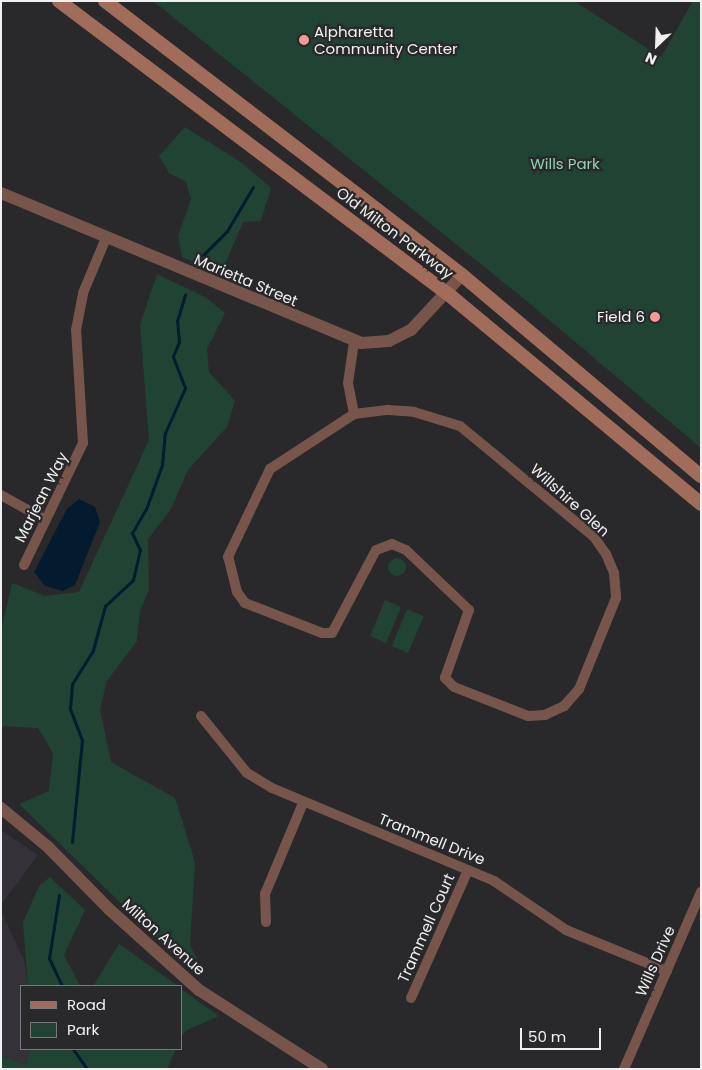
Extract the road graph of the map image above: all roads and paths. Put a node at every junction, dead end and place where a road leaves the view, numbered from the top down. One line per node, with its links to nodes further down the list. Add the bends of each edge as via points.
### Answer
1 (59, 1): 6 (main road, Old Milton Parkway)
2 (105, 1): 5 (main road, Old Milton Parkway)
3 (1, 193): 4 (street, Marietta Street)
4 (106, 238): 7 (street, Marietta Street); 12 (street, Marjean Way, via 83,293 76,330 83,443 62,493)
5 (462, 275): 6 (street, Marietta Street); 9 (main road, Old Milton Parkway)
6 (447, 293): 7 (street, Marietta Street, via 402,335 376,343); 11 (main road, Old Milton Parkway)
7 (354, 342): 8 (street, via 348,382)
8 (354, 414): 8 (street, Willshire Glen, via 414,412 460,426 594,537 606,554 616,598 579,689 564,706 545,715 528,716 454,687 445,678 446,672 469,610 406,550 392,544 376,550 332,633 322,633 245,603 237,592 228,557 266,475)
9 (701, 476)
10 (1, 495): 12 (street)
11 (701, 504)
12 (44, 519): 13 (street, Marjean Way)
13 (24, 565)
14 (201, 716): 15 (street, Trammell Drive, via 247,773)
15 (303, 803): 17 (street, Trammell Drive); 19 (street, via 265,894)
16 (1, 808): 22 (street, Milton Avenue, via 48,847 110,910 199,990)
17 (468, 870): 20 (street, Trammell Drive, via 501,885 566,930); 21 (street, Trammell Court)
18 (701, 892): 20 (street, Wills Drive)
19 (266, 922)
20 (667, 971): 23 (street, Wills Drive)
21 (411, 998)
22 (322, 1069)
23 (624, 1069)

